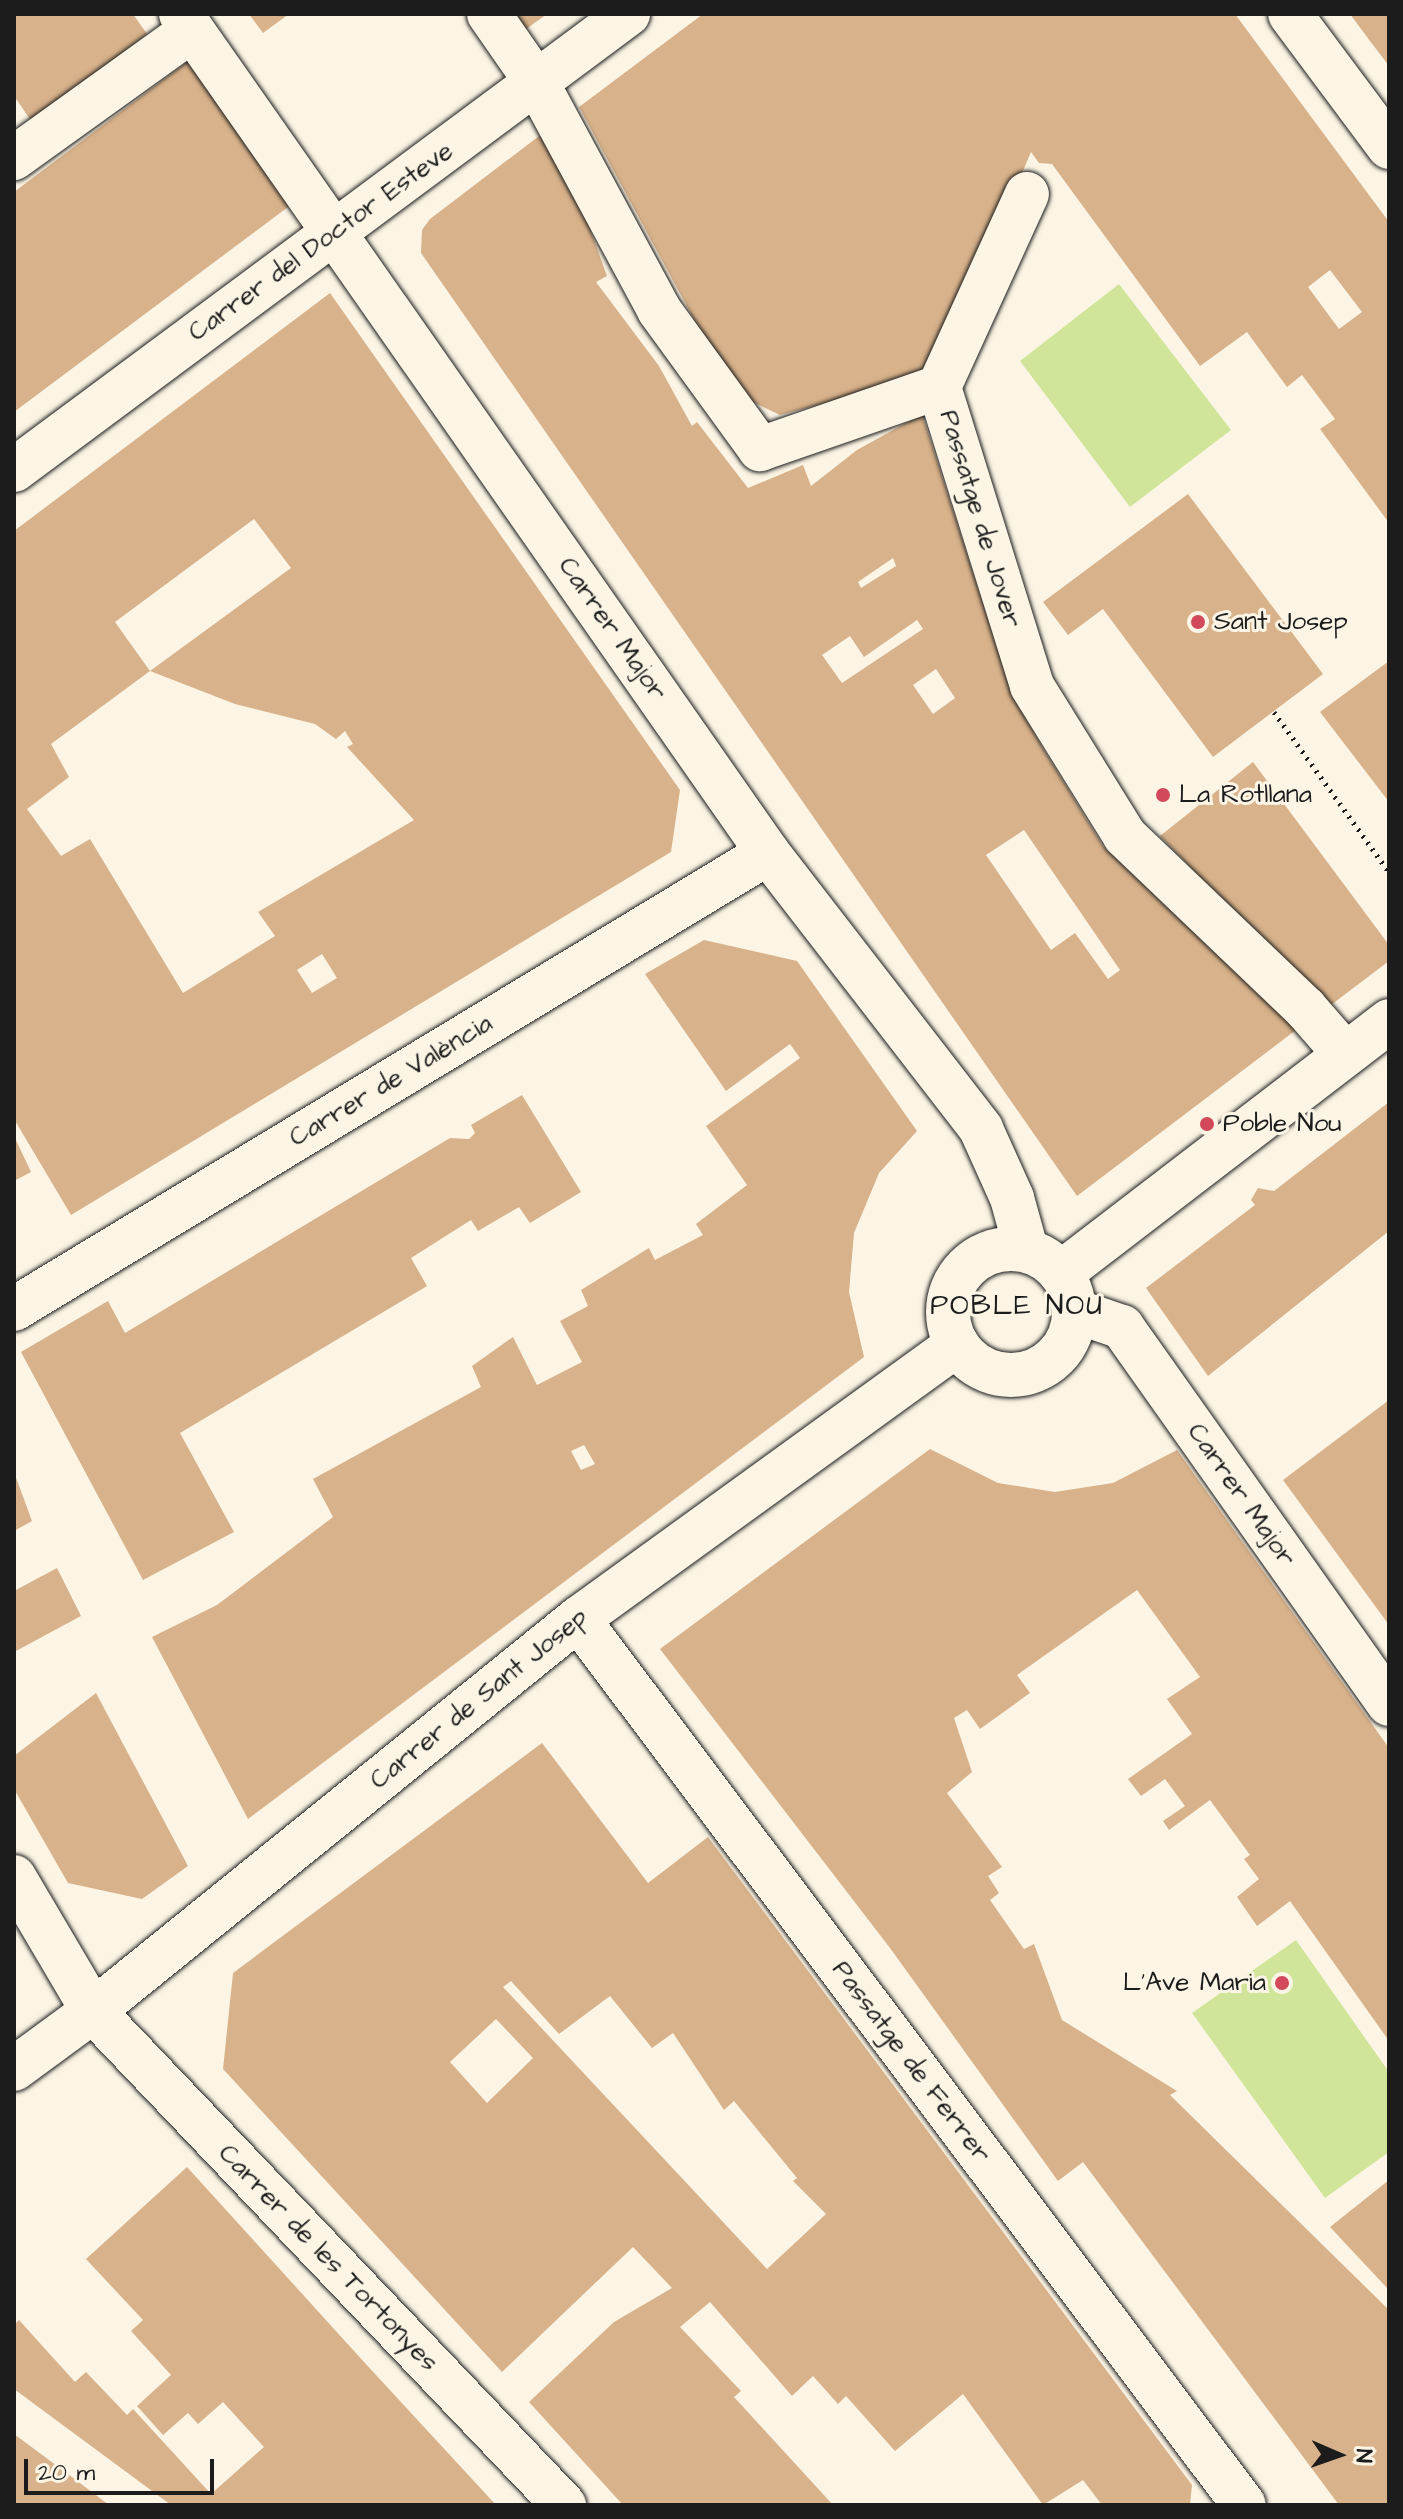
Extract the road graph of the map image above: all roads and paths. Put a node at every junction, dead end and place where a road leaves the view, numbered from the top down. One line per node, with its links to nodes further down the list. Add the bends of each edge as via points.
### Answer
1 (489, 14): 5 (street)
2 (628, 14): 5 (street, Carrer del Doctor Esteve)
3 (1290, 14): 6 (street)
4 (186, 22): 7 (street); 9 (street, Carrer Major)
5 (537, 83): 9 (street, Carrer del Doctor Esteve); 10 (street, Passatge de Jover, via 659,310 760,449)
6 (1389, 147)
7 (14, 158)
8 (1027, 194): 10 (street)
9 (334, 231): 11 (street, Carrer del Doctor Esteve); 13 (street, Carrer Major)
10 (939, 387): 16 (street, Passatge de Jover, via 1032,686 1125,836 1305,1008)
11 (14, 470)
12 (1274, 712): 14 (path)
13 (768, 853): 17 (street, Carrer Major, via 981,1129); 18 (street, Carrer de València)
14 (1389, 872)
15 (1389, 1021): 16 (street)
16 (1345, 1054): 17 (street)
17 (1054, 1278): 19 (street, via 985,1254 966,1266 948,1304); 19 (street, via 1063,1350 1029,1373 988,1372); 21 (street, Carrer Major, via 1122,1327)
18 (14, 1309)
19 (957, 1345): 20 (street, Carrer de Sant Josep)
20 (578, 1619): 23 (street, Carrer de Sant Josep); 26 (street, Passatge de Ferrer)
21 (1389, 1704)
22 (14, 1877): 23 (street, Carrer de les Tortonyes)
23 (93, 2011): 24 (street, Carrer de Sant Josep); 25 (street, Carrer de les Tortonyes)
24 (14, 2069)
25 (564, 2505)
26 (1244, 2505)

